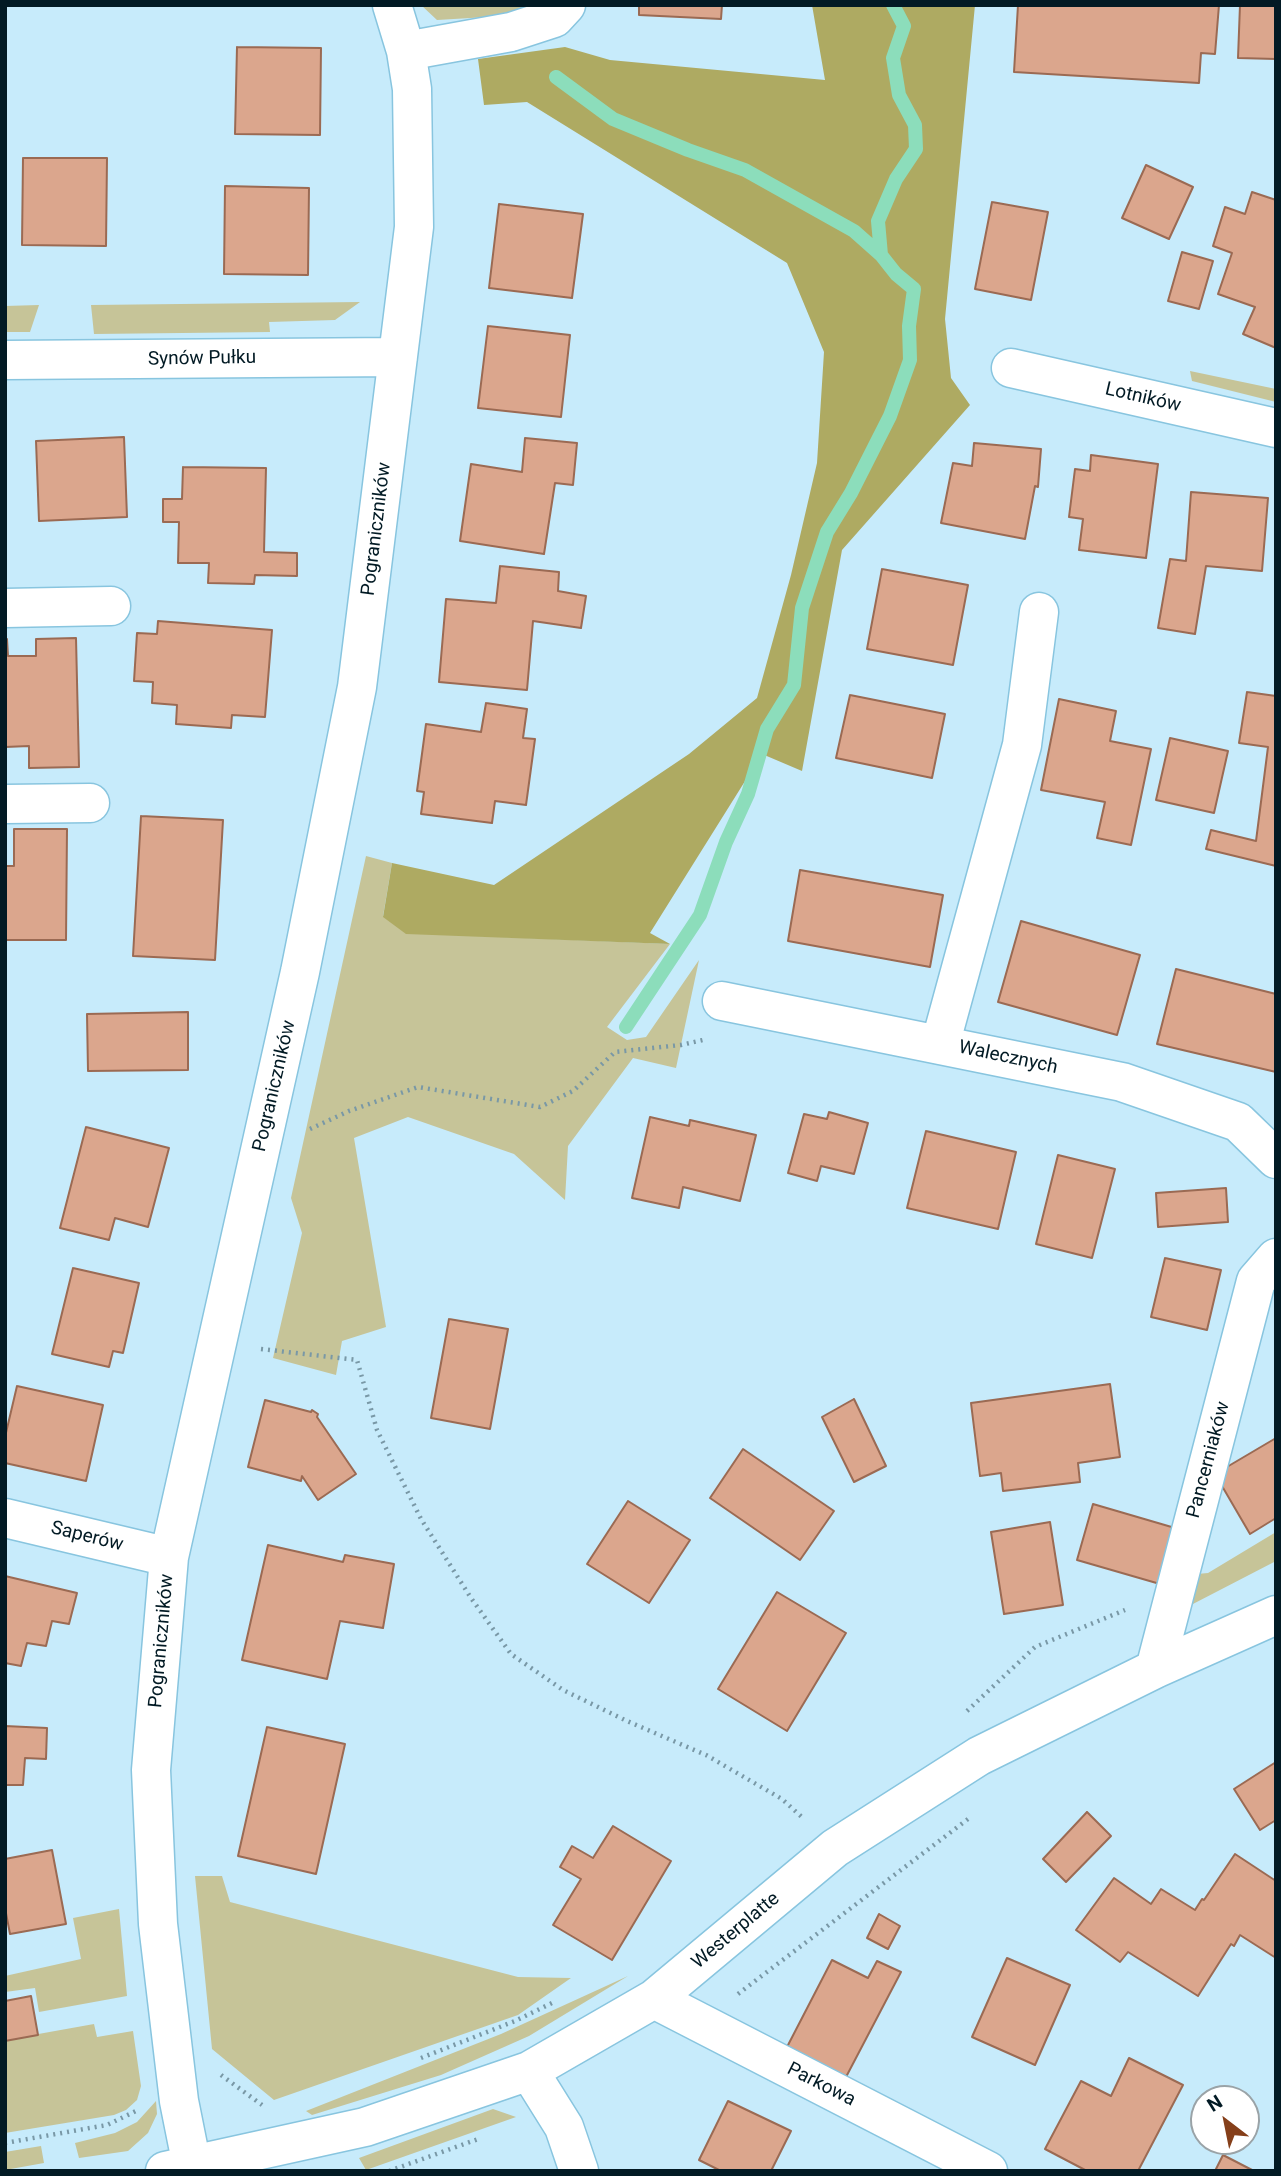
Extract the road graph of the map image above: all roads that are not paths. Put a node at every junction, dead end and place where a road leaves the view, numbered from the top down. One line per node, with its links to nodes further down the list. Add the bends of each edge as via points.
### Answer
1 (392, 5): 3 (street, Pograniczników)
2 (566, 5): 3 (street, via 554,18 511,32)
3 (406, 51): 4 (street, Pograniczników, via 412,89 414,227)
4 (398, 356): 5 (street, Synów Pułku); 18 (street, Pograniczników, via 357,687 300,972)
5 (5, 360)
6 (1011, 368): 7 (street, Lotników)
7 (1276, 428)
8 (111, 606): 9 (street)
9 (5, 608)
10 (1039, 612): 14 (street, via 1022,746)
11 (90, 803): 12 (street)
12 (5, 804)
13 (738, 1005): 14 (street, Walecznych)
14 (940, 1045): 15 (street, Walecznych, via 1122,1082 1238,1122)
15 (1276, 1159)
16 (1276, 1258): 20 (street, Pancerniaków, via 1256,1281)
17 (5, 1518): 18 (street, Saperów)
18 (169, 1557): 23 (street, Pograniczników, via 151,1770 158,1924 177,2081)
19 (1276, 1615): 20 (street, Westerplatte)
20 (1155, 1669): 21 (street, Westerplatte, via 979,1756 835,1848)
21 (654, 1999): 22 (street, Westerplatte); 25 (street, Parkowa)
22 (529, 2071): 23 (street, Westerplatte, via 365,2127); 24 (street, via 564,2127)
23 (178, 2168)
24 (579, 2171)
25 (989, 2171)

